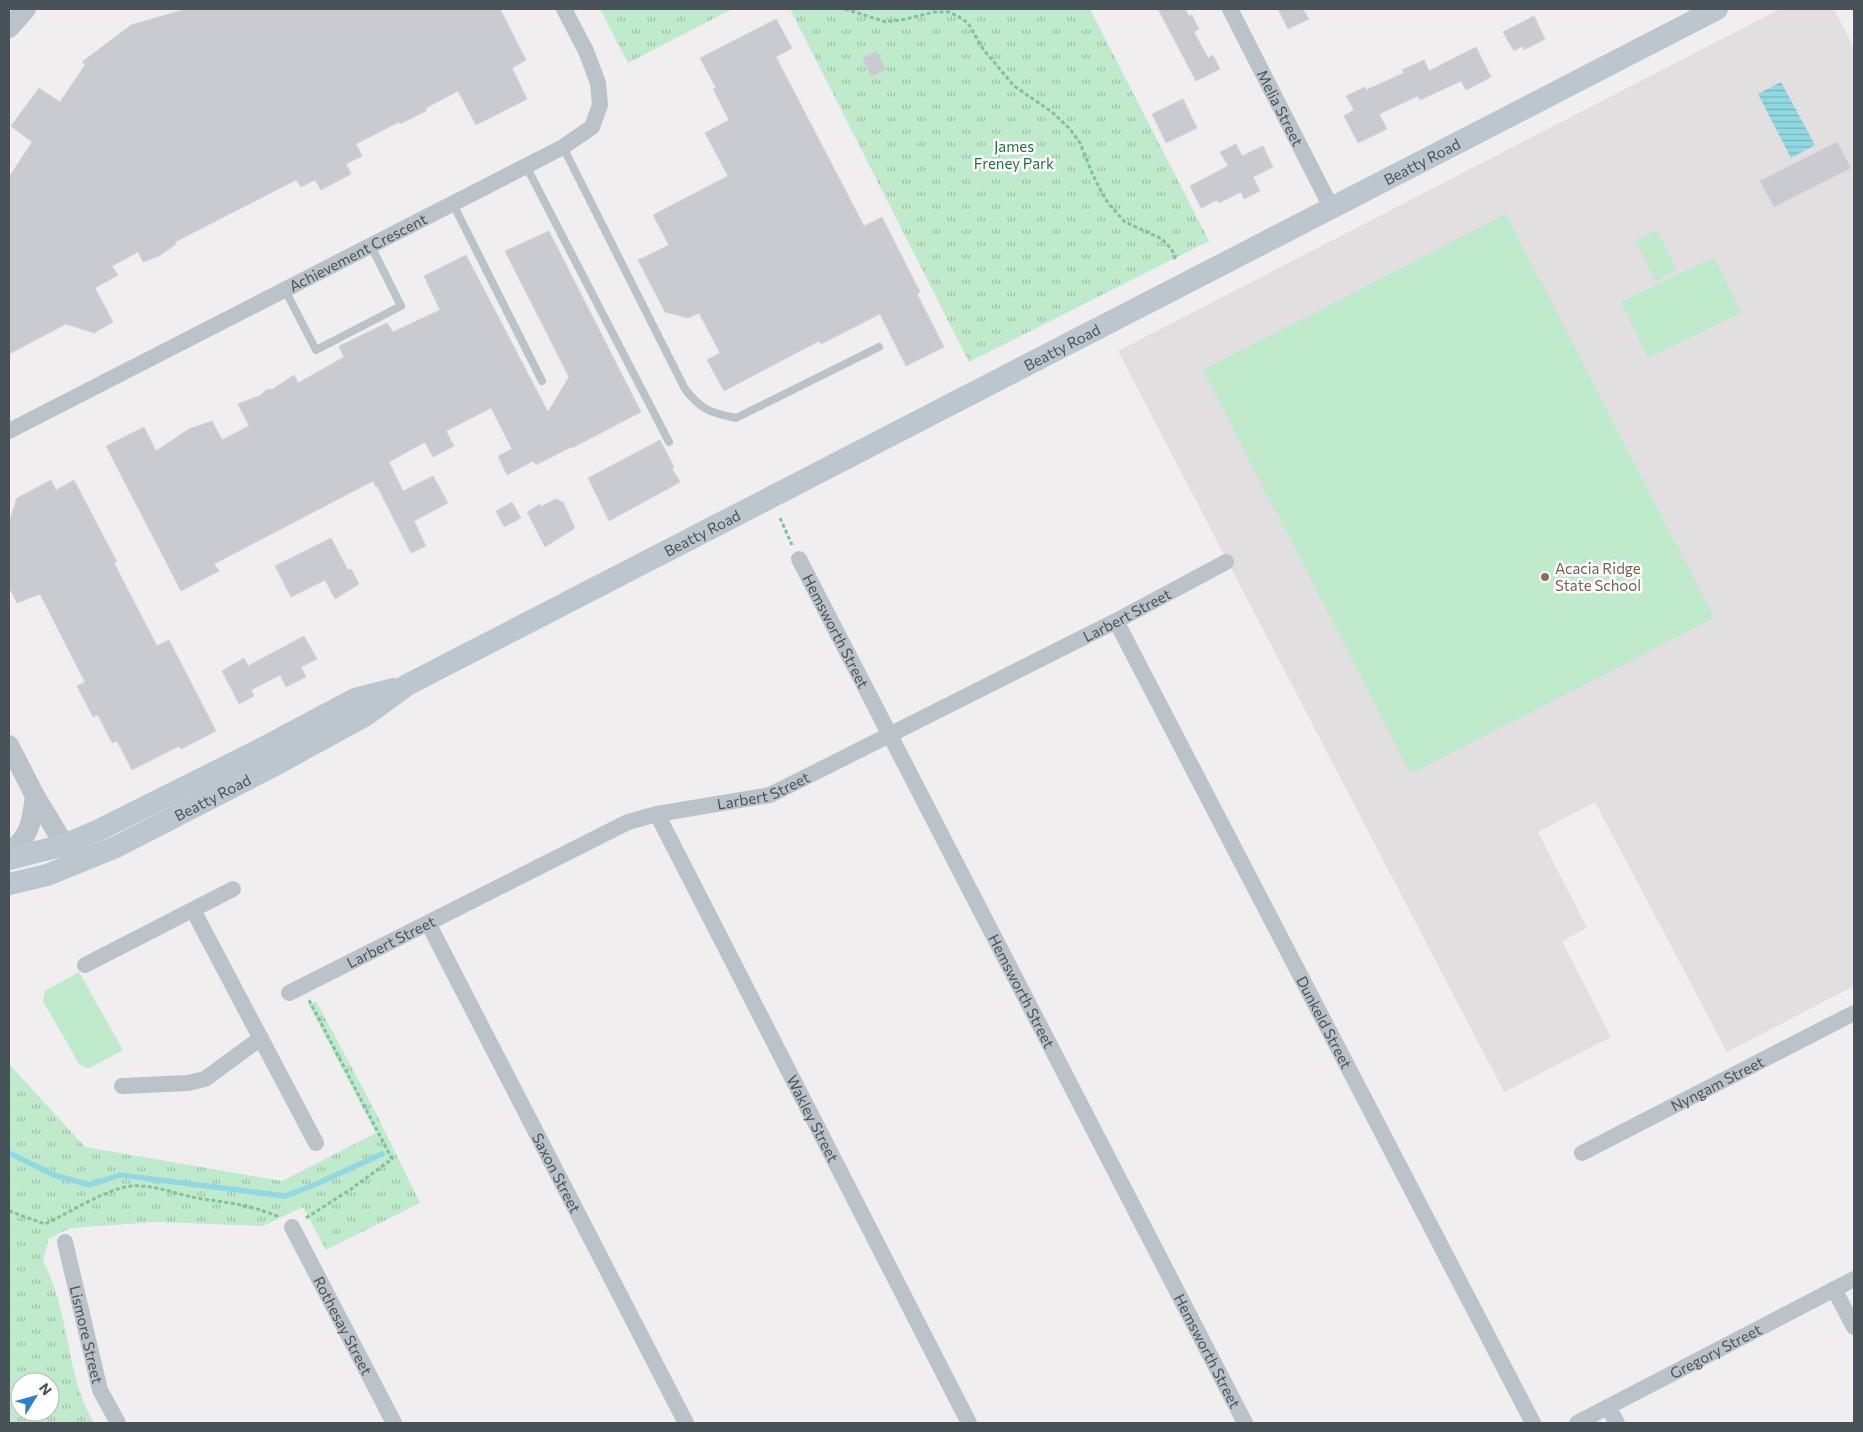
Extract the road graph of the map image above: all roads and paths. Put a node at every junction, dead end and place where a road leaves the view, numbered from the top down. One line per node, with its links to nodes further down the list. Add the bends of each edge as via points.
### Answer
1 (26, 9): 6 (street)
2 (564, 9): 7 (street, Achievement Crescent, via 586,51 598,83 600,105 592,127)
3 (845, 9): 12 (path, via 886,22 934,12 948,12 959,17 968,24 983,49 1014,86 1052,112 1070,130 1080,143 1105,198 1125,222 1162,239 1172,250)
4 (1230, 9): 10 (street, Melia Street)
5 (1717, 9): 10 (main road, Beatty Road)
6 (9, 28)
7 (563, 147): 8 (street, Achievement Crescent); 14 (lane, via 695,403 716,414 736,418)
8 (526, 166): 9 (street, Achievement Crescent); 17 (lane)
9 (453, 204): 11 (street, Achievement Crescent); 15 (lane)
10 (1331, 208): 22 (main road, Beatty Road)
11 (371, 246): 13 (street, Achievement Crescent); 13 (lane, via 401,306 316,350)
12 (1176, 261)
13 (286, 290): 16 (street, Achievement Crescent)
14 (879, 347)
15 (542, 381)
16 (9, 431)
17 (669, 442)
18 (780, 518): 19 (path)
19 (799, 559): 23 (street, Hemsworth Street)
20 (1226, 562): 21 (street, Larbert Street)
21 (1116, 621): 23 (street, Larbert Street); 54 (street, Dunkeld Street)
22 (406, 685): 27 (main road, Beatty Road, via 355,699 101,830); 30 (main road, Beatty Road, via 366,715 275,765)
23 (890, 735): 26 (street, Larbert Street, via 770,795); 53 (street, Hemsworth Street)
24 (9, 745): 25 (street)
25 (35, 796): 27 (street); 28 (street, via 31,824 20,845)
26 (657, 814): 34 (street, Larbert Street, via 628,822); 52 (street, Wakley Street)
27 (64, 845): 29 (main road, Beatty Road); 30 (street)
28 (9, 852)
29 (9, 859)
30 (76, 864): 31 (main road, Beatty Road)
31 (9, 884)
32 (233, 889): 33 (street)
33 (193, 910): 35 (street); 38 (street)
34 (428, 923): 36 (street, Larbert Street); 51 (street, Saxon Street)
35 (85, 965)
36 (296, 989): 43 (path, via 392,1159)
37 (1854, 1013): 41 (street, Nyngam Street)
38 (261, 1038): 39 (street, via 205,1079 188,1083); 40 (street)
39 (122, 1086)
40 (316, 1143)
41 (1582, 1153)
42 (9, 1212): 43 (path, via 45,1224 102,1194 127,1187 154,1188 244,1204 284,1219)
43 (292, 1227): 50 (street, Rothesay Street)
44 (65, 1242): 49 (street, Lismore Street, via 100,1390)
45 (1854, 1279): 46 (street, Gregory Street)
46 (1834, 1290): 47 (street); 48 (street, Gregory Street)
47 (1854, 1327)
48 (1608, 1407): 55 (street, Gregory Street); 56 (street)
49 (118, 1423)
50 (394, 1423)
51 (686, 1423)
52 (969, 1423)
53 (1245, 1423)
54 (1533, 1423)
55 (1577, 1423)
56 (1617, 1423)

